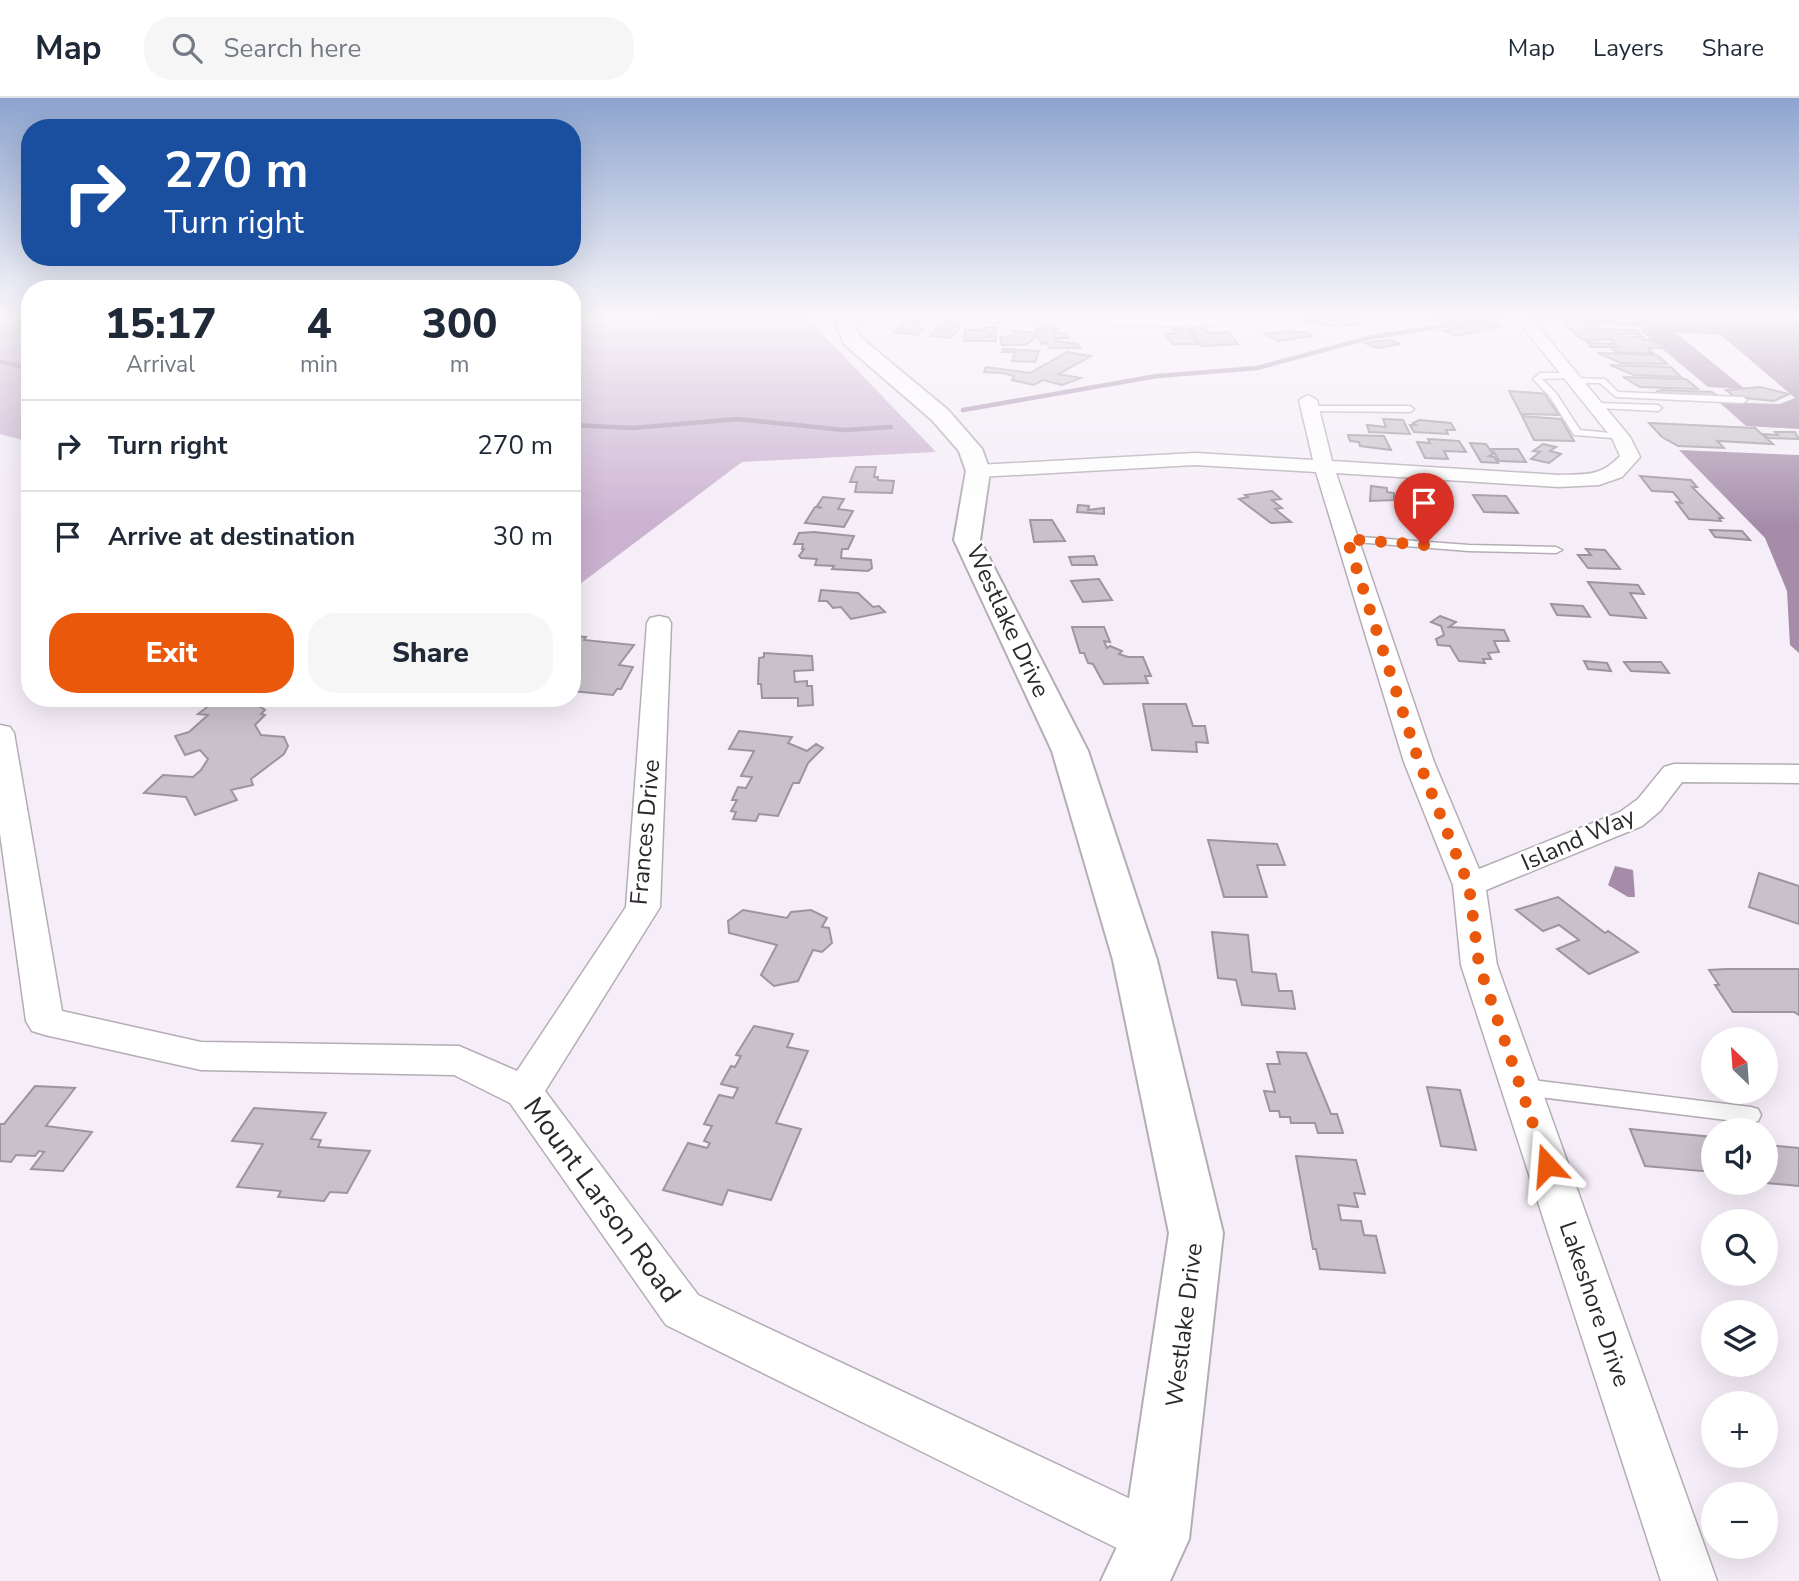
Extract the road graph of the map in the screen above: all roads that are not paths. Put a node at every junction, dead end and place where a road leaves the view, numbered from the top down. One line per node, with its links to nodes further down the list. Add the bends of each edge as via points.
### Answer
1 (906, 386): 14 (street, via 970,449)
2 (1544, 386): 12 (lane, via 1577,433)
3 (1577, 386): 6 (lane)
4 (1587, 386): 6 (lane)
5 (1608, 386): 7 (lane)
6 (1582, 388): 7 (lane); 10 (lane); 12 (street)
7 (1616, 394): 8 (lane)
8 (1743, 400)
9 (1309, 405): 11 (lane); 13 (street, Lakeshore Drive)
10 (1667, 408)
11 (1410, 409)
12 (1621, 437): 13 (street, via 1630,457 1615,473 1599,479 1501,479)
13 (1324, 467): 14 (street, via 1195,459); 15 (street, Lakeshore Drive)
14 (978, 471): 24 (street, Westlake Drive, via 967,540 1070,751 1135,960 1196,1233)
15 (1347, 539): 16 (lane); 20 (street, Lakeshore Drive, via 1419,762)
16 (1556, 550)
17 (659, 623): 22 (street, Frances Drive, via 643,907)
18 (0, 733): 22 (street, Mount Larson Road, via 45,1021 201,1056 459,1061)
19 (1799, 774): 20 (street, Island Way, via 1674,773 1631,819)
20 (1469, 886): 21 (street, Lakeshore Drive, via 1479,965)
21 (1520, 1087): 23 (lane); 26 (street, Lakeshore Drive)
22 (524, 1092): 24 (street, Mount Larson Road, via 682,1310)
23 (1751, 1115)
24 (1156, 1539): 25 (street, Westlake Drive)
25 (1135, 1581)
26 (1689, 1581)

